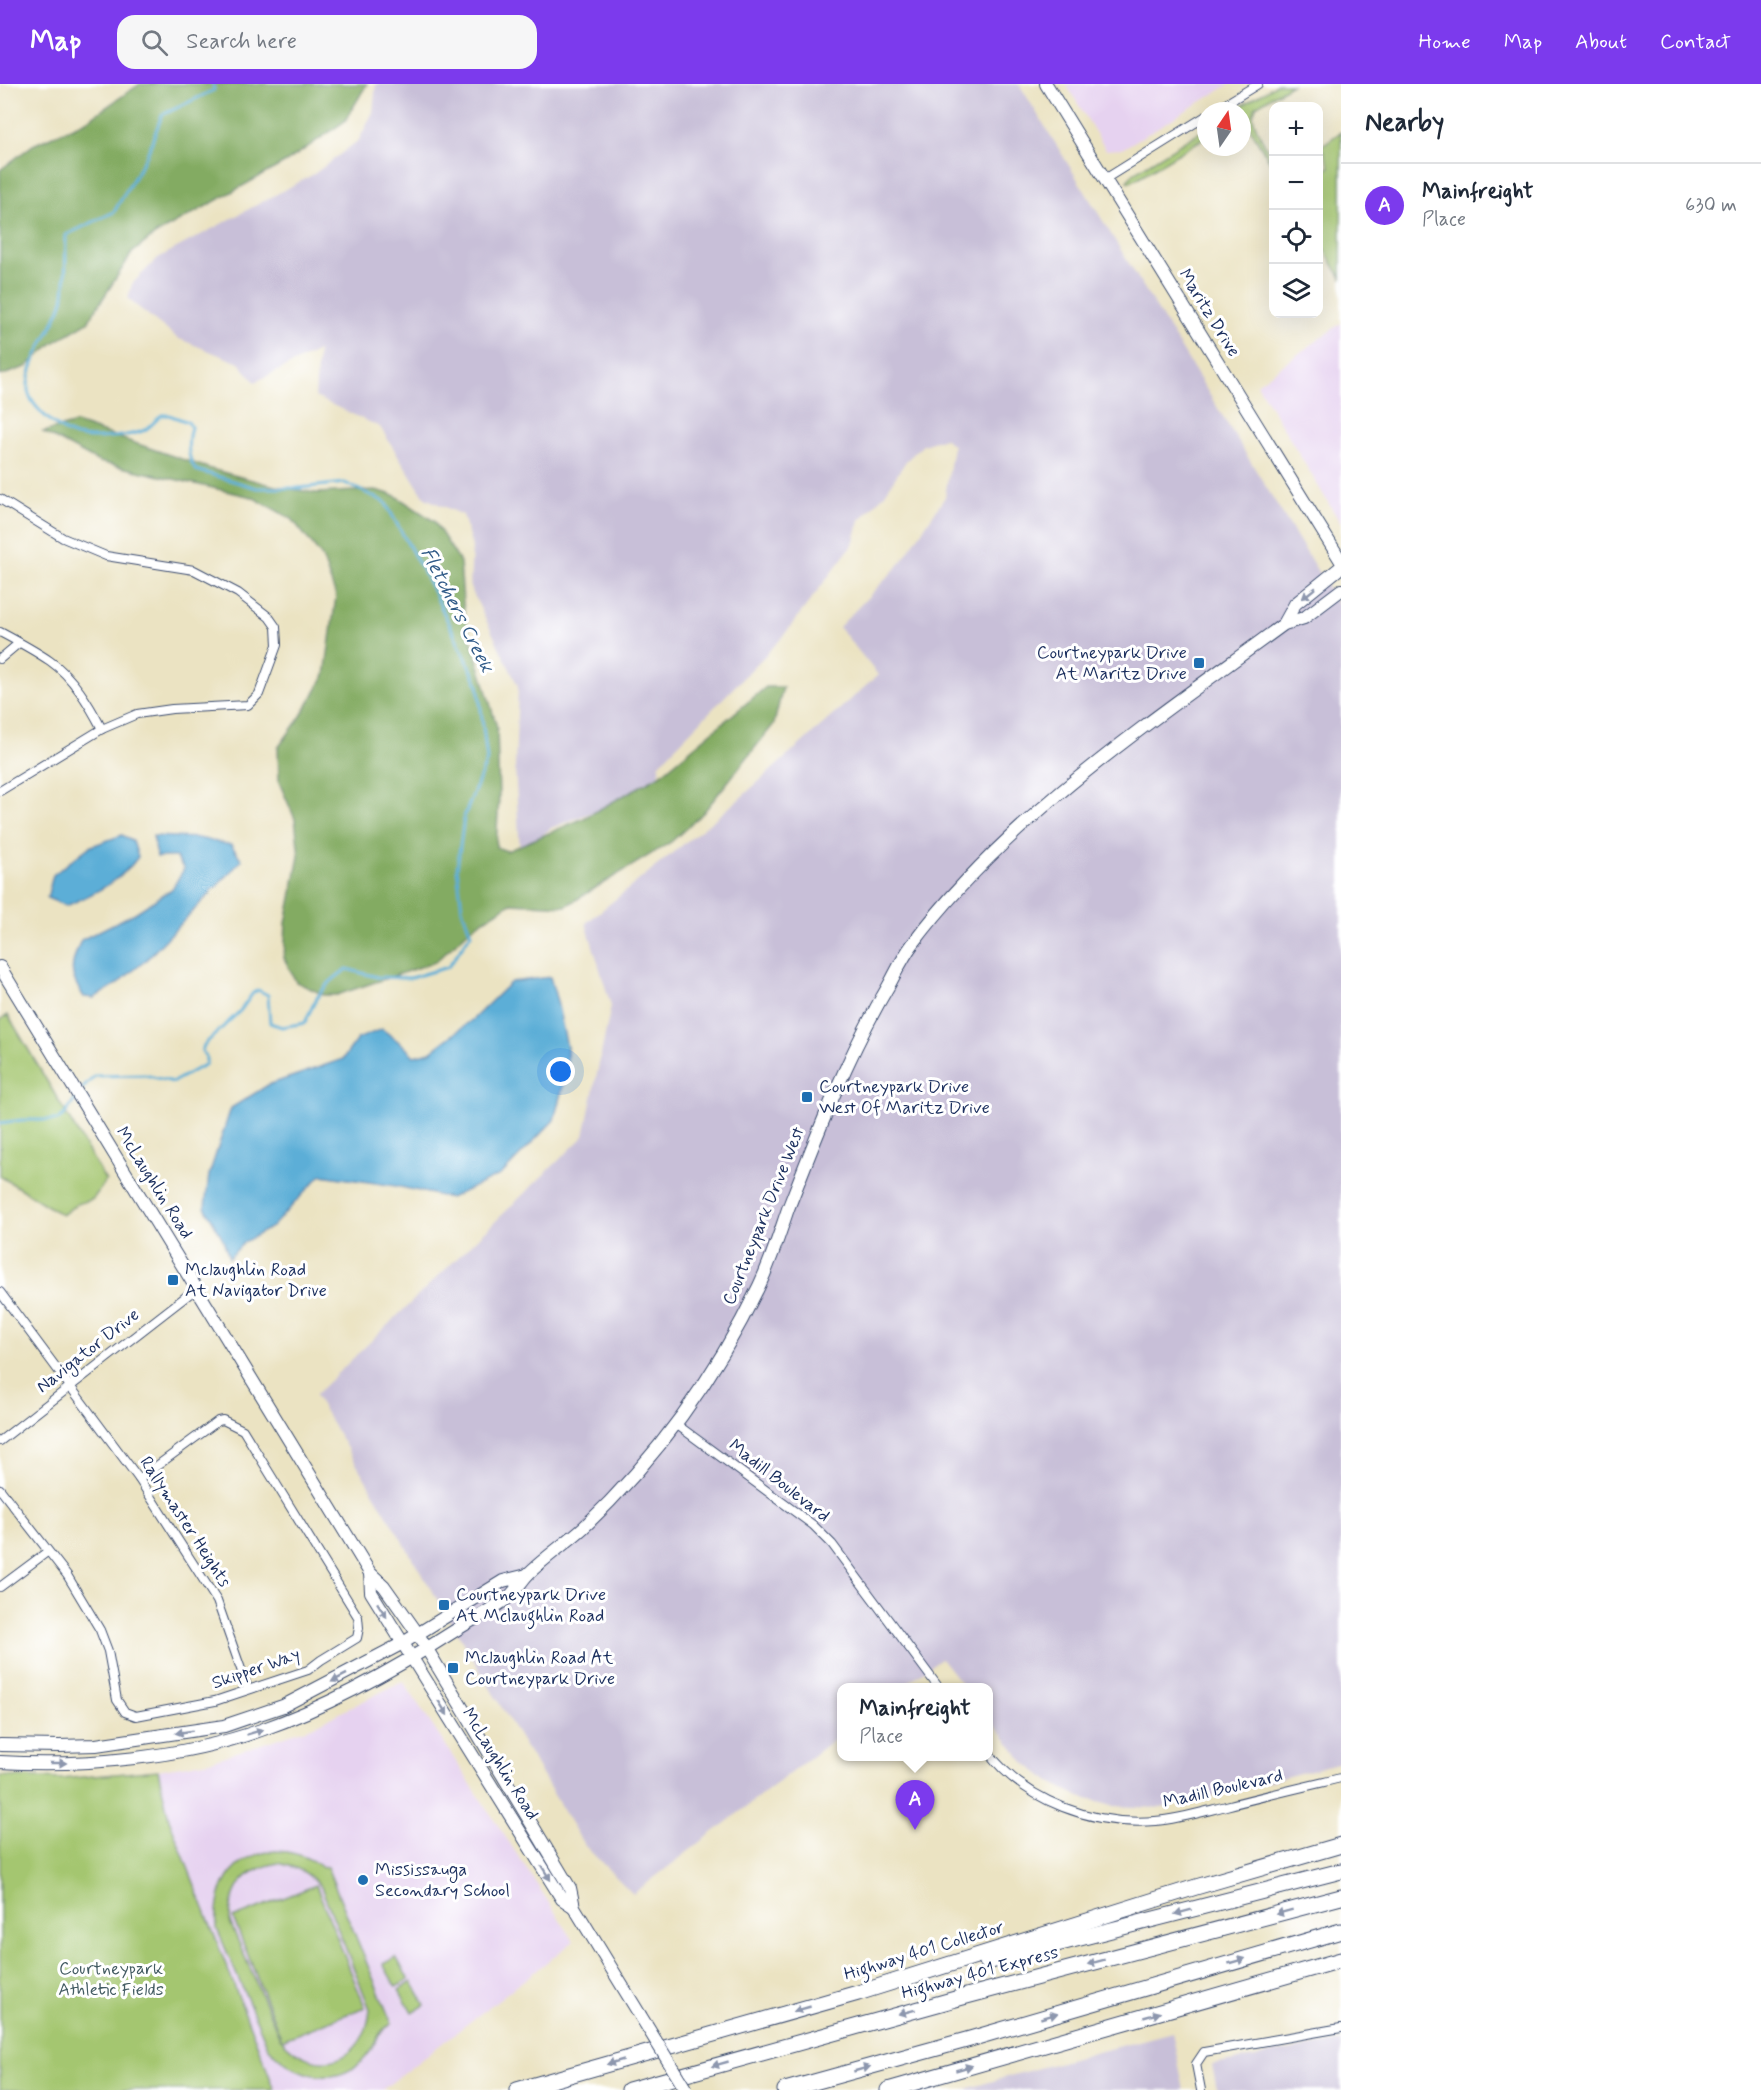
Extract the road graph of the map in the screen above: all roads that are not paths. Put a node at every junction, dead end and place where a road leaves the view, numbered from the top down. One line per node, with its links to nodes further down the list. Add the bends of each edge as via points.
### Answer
1 (1046, 84): 5 (main road, Maritz Drive)
2 (1258, 84): 3 (street)
3 (1229, 102)
4 (1197, 122): 5 (street)
5 (1105, 179): 7 (main road, Maritz Drive)
6 (0, 499): 14 (street, via 63,538 106,556 194,570 238,593 276,627 277,645 259,694 249,705 137,714)
7 (1341, 561)
8 (1341, 567): 10 (main road, Courtneypark Drive West, one-way to 10, via 1295,604)
9 (1341, 590): 10 (main road, Courtneypark Drive West, via 1304,618)
10 (1284, 624): 20 (main road, Courtneypark Drive West, via 1063,791 966,881 911,947 866,1023 825,1112 762,1280 730,1343)
11 (0, 632): 12 (street)
12 (19, 643): 13 (street); 14 (street, via 68,677)
13 (0, 659)
14 (102, 729): 15 (street)
15 (0, 791)
16 (0, 967): 17 (main road, McLaughlin Road)
17 (197, 1288): 19 (street, Navigator Drive); 25 (main road, McLaughlin Road)
18 (0, 1292): 19 (street, Rallymaster Heights)
19 (69, 1387): 21 (street, Navigator Drive); 22 (street, Rallymaster Heights)
20 (676, 1424): 26 (main road, Courtneypark Drive West, via 583,1527); 32 (street, Madill Boulevard, via 813,1525 832,1544)
21 (0, 1441)
22 (139, 1479): 33 (street, Rallymaster Heights, via 217,1601); 33 (street, Skipper Way, via 218,1421 243,1430 358,1617 357,1638 308,1670)
23 (0, 1489): 24 (street, Skipper Way)
24 (47, 1552): 27 (street); 33 (street, Skipper Way, via 67,1575 100,1630 117,1700 125,1712 136,1716 159,1712 215,1701)
25 (369, 1573): 28 (main road, McLaughlin Road, via 384,1586); 29 (main road, McLaughlin Road, one-way to 29, via 371,1592)
26 (527, 1575): 28 (main road, Courtneypark Drive West, via 502,1581); 30 (main road, Courtneypark Drive West, via 511,1595)
27 (0, 1587)
28 (418, 1635): 29 (main road, Courtneypark Drive West); 30 (main road, McLaughlin Road)
29 (403, 1643): 31 (main road, McLaughlin Road); 34 (main road, Courtneypark Drive West, one-way to 34, via 284,1706 224,1726)
30 (427, 1649): 31 (main road, Courtneypark Drive West); 43 (main road, McLaughlin Road, via 570,1888)
31 (412, 1658): 36 (main road, Courtneypark Drive West, one-way to 31, via 258,1732 326,1705); 43 (main road, McLaughlin Road, one-way to 43, via 562,1899)
32 (935, 1683)
33 (248, 1689)
34 (144, 1739): 35 (main road, Courtneypark Drive West, via 59,1746); 36 (main road)
35 (0, 1745)
36 (146, 1756): 38 (main road, Courtneypark Drive West, one-way to 36, via 72,1763)
37 (993, 1757): 39 (street, Madill Boulevard, via 1015,1779 1051,1802 1092,1816 1134,1822 1176,1818)
38 (0, 1762)
39 (1341, 1778)
40 (1341, 1845): 46 (highway, Highway 401 Collector)
41 (1341, 1872): 46 (highway, one-way to 46)
42 (1341, 1897): 49 (highway, Highway 401 Express, one-way to 49)
43 (574, 1906): 50 (main road, McLaughlin Road, bridge)
44 (1341, 1930): 51 (highway, one-way to 44)
45 (1341, 1960): 52 (highway, one-way to 45)
46 (858, 1993): 48 (highway, Highway 401 Collector, one-way to 48)
47 (1341, 2028): 53 (street, via 1204,2052 1196,2064)
48 (518, 2090)
49 (630, 2090)
50 (686, 2090)
51 (785, 2090)
52 (888, 2090)
53 (1201, 2090)

